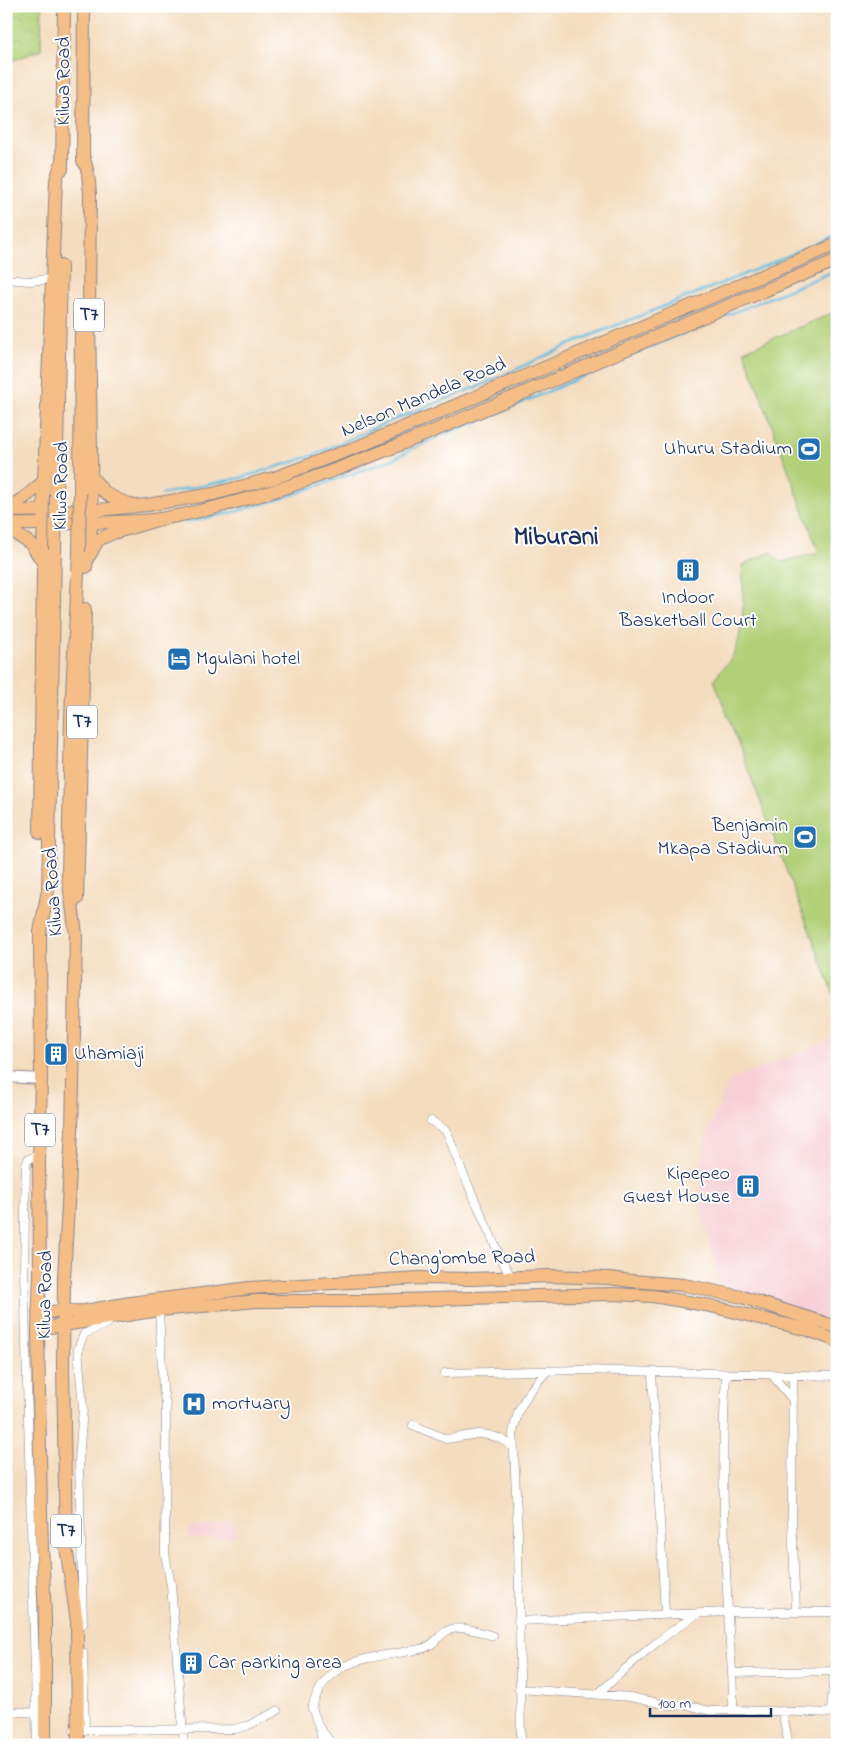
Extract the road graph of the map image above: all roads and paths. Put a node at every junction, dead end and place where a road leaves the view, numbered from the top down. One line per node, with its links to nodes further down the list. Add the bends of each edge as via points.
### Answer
1 (64, 6): 4 (main road, Kilwa Road / T7)
2 (84, 6): 3 (main road, Kilwa Road / T7)
3 (83, 154): 9 (main road, T7, via 90,194); 21 (main road, Kilwa Road / T7, bridge, via 79,552 68,876)
4 (62, 161): 8 (main road, T7, via 56,180); 20 (main road, Kilwa Road / T7, bridge, via 48,890)
5 (837, 244): 11 (main road, Nelson Mandela Road, via 305,468 213,494)
6 (837, 260): 15 (main road, Nelson Mandela Road, via 314,479 254,498)
7 (6, 279): 8 (street)
8 (52, 279): 10 (main road, T7)
9 (92, 477): 11 (main road, via 102,492); 14 (main road, T7)
10 (44, 481): 12 (main road, via 27,497); 13 (main road, T7)
11 (134, 506): 14 (main road, Nelson Mandela Road)
12 (6, 509): 13 (main road, Nelson Mandela Road)
13 (43, 512): 14 (main road, Nelson Mandela Road); 16 (main road, T7)
14 (92, 516): 15 (main road, Nelson Mandela Road); 16 (main road, Nelson Mandela Road); 19 (main road, T7)
15 (160, 519): 19 (main road, via 122,529 98,540)
16 (44, 525): 17 (main road, Nelson Mandela Road); 18 (main road, T7)
17 (6, 526): 18 (main road, via 31,544)
18 (43, 562): 20 (main road, T7)
19 (86, 564): 21 (main road, T7)
20 (40, 932): 23 (main road, Kilwa Road / T7)
21 (76, 934): 27 (main road, Kilwa Road / T7, via 72,1131)
22 (6, 1077): 23 (street)
23 (41, 1079): 25 (main road, Kilwa Road / T7)
24 (431, 1121): 26 (street, via 448,1134 491,1237)
25 (39, 1155): 29 (main road, Kilwa Road / T7); 64 (street, via 28,1159 26,1165 24,1271)
26 (512, 1278): 31 (main road, Chang'ombe Road, via 419,1278 250,1288 139,1302); 34 (main road, Chang'ombe Road, via 610,1278 684,1285 742,1297)
27 (64, 1293): 30 (main road, Kilwa Road / T7); 31 (main road, via 70,1303)
28 (159, 1310): 32 (main road, Chang'ombe Road); 36 (main road, Chang'ombe Road, via 257,1301 364,1302 632,1295 711,1306 808,1330); 67 (street, via 166,1405 166,1554)
29 (38, 1312): 30 (main road, Chang'ombe Road); 35 (main road, Kilwa Road / T7)
30 (64, 1312): 31 (main road, Chang'ombe Road); 33 (main road, Kilwa Road / T7)
31 (89, 1316): 32 (main road, Chang'ombe Road); 33 (main road, Chang'ombe Road); 37 (main road, Chang'ombe Road)
32 (121, 1317): 68 (street, via 84,1334 78,1349 83,1408)
33 (64, 1325): 35 (main road, Chang'ombe Road); 37 (main road, Kilwa Road / T7)
34 (837, 1327)
35 (38, 1329): 64 (main road, Kilwa Road / T7, via 45,1620)
36 (837, 1341)
37 (64, 1346): 68 (main road, Kilwa Road / T7, via 66,1547 76,1621)
38 (546, 1371): 39 (street); 40 (street); 47 (street, via 518,1412)
39 (652, 1372): 41 (street); 52 (street)
40 (445, 1373)
41 (726, 1375): 42 (street); 49 (street, via 724,1480)
42 (772, 1375): 43 (street); 45 (street)
43 (793, 1375): 44 (street); 45 (street)
44 (837, 1376)
45 (793, 1400): 48 (street, via 792,1520)
46 (413, 1425): 47 (street, via 446,1439 490,1435)
47 (512, 1446): 53 (street, via 518,1534)
48 (796, 1611): 49 (street); 50 (street)
49 (728, 1612): 51 (street); 57 (street)
50 (837, 1612)
51 (699, 1613): 52 (street); 59 (street, via 665,1635)
52 (665, 1614): 53 (street)
53 (518, 1621): 58 (street)
54 (493, 1636): 66 (street, via 458,1628 446,1631 430,1646 348,1664 332,1673 314,1701 312,1708)
55 (837, 1653): 56 (street)
56 (834, 1672): 57 (street); 65 (street)
57 (732, 1673): 60 (street)
58 (519, 1689): 59 (street); 75 (street)
59 (598, 1694): 60 (street, via 710,1711)
60 (733, 1710): 63 (street)
61 (6, 1711): 64 (street)
62 (277, 1711): 67 (street, via 247,1726)
63 (782, 1712): 65 (street); 76 (street)
64 (40, 1713): 69 (street); 70 (main road, Kilwa Road / T7)
65 (834, 1713)
66 (319, 1727): 73 (street); 74 (street)
67 (183, 1729): 68 (street); 72 (street)
68 (78, 1730): 71 (main road, Kilwa Road / T7)
69 (37, 1745)
70 (45, 1745)
71 (78, 1745)
72 (184, 1745)
73 (322, 1745)
74 (333, 1745)
75 (520, 1745)
76 (789, 1745)

